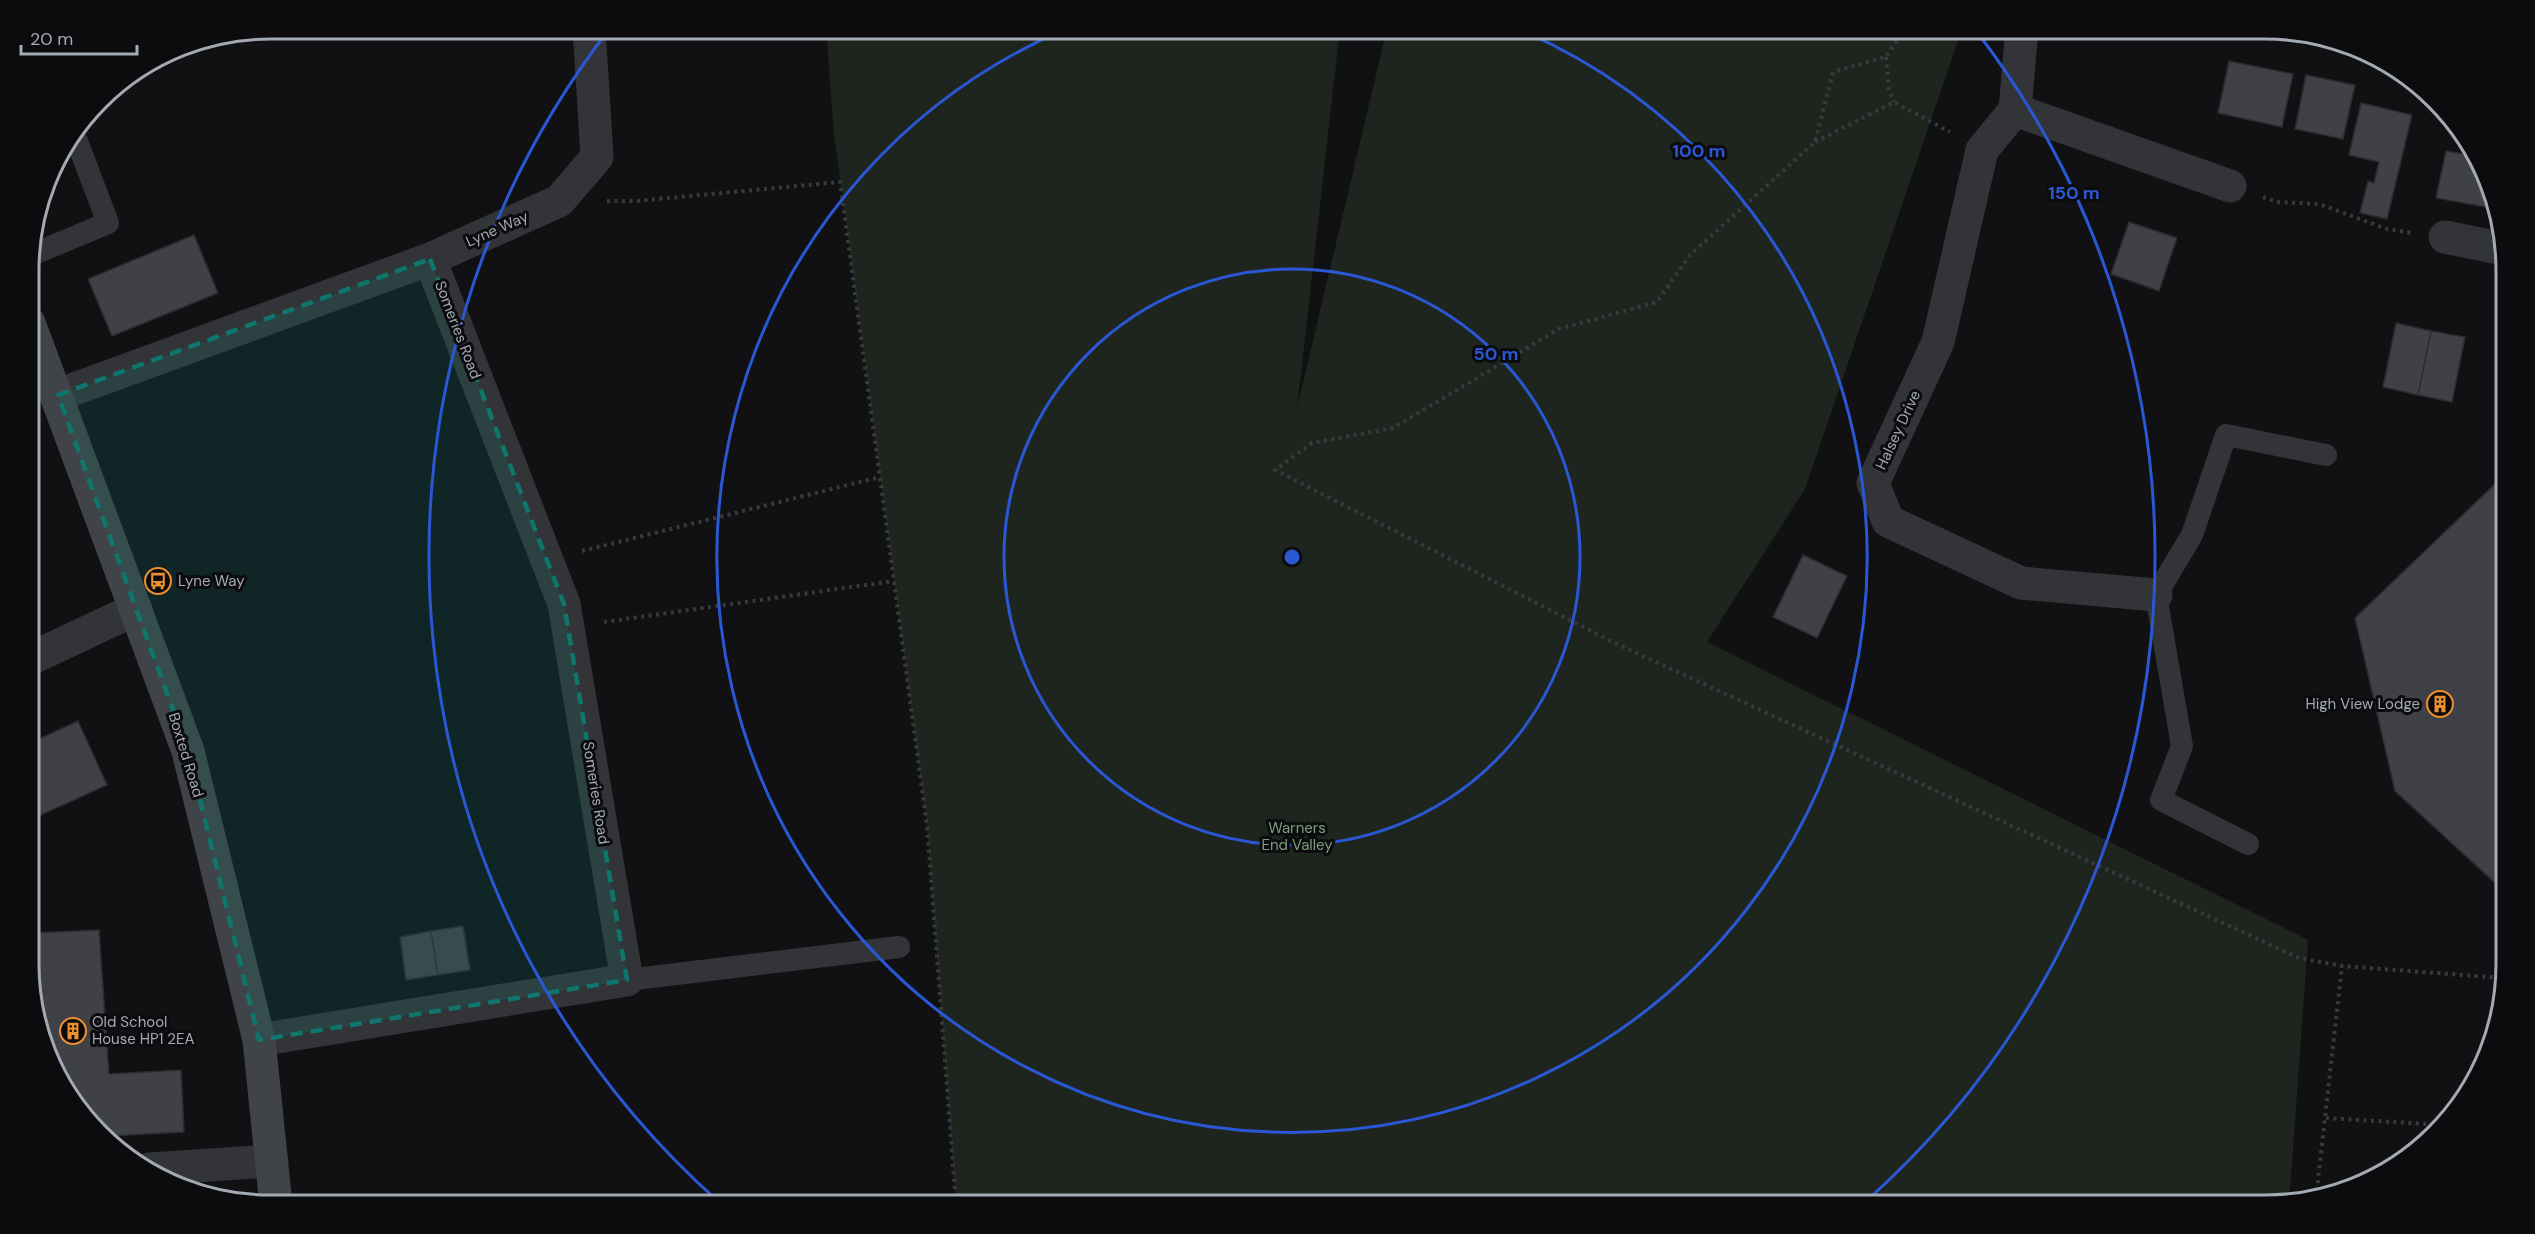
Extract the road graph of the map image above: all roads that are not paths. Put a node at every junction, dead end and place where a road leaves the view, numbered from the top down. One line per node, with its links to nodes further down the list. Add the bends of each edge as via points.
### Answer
1 (590, 39): 9 (street, Lyne Way, via 597,157 559,201)
2 (2021, 39): 3 (street)
3 (2015, 110): 5 (street); 13 (street, Halsey Drive, via 1982,150 1938,342 1873,483 1888,521 2021,584)
4 (78, 143): 8 (lane, via 108,223)
5 (2230, 186)
6 (2445, 237): 7 (street)
7 (2495, 247)
8 (39, 252)
9 (430, 259): 11 (street, Lyne Way); 18 (street, Someries Road, via 564,604)
10 (39, 348): 11 (street, Boxted Road)
11 (58, 395): 14 (street, Boxted Road)
12 (2326, 455): 13 (lane, via 2226,435 2192,535)
13 (2156, 595): 16 (lane, via 2182,746 2161,800)
14 (136, 609): 15 (street); 19 (street, Boxted Road, via 188,751)
15 (39, 654)
16 (2248, 844)
17 (899, 947): 18 (lane)
18 (627, 980): 19 (street)
19 (259, 1040): 20 (street, Boxted Road)
20 (272, 1161): 21 (street); 22 (street, Boxted Road)
21 (163, 1168)
22 (275, 1195)

